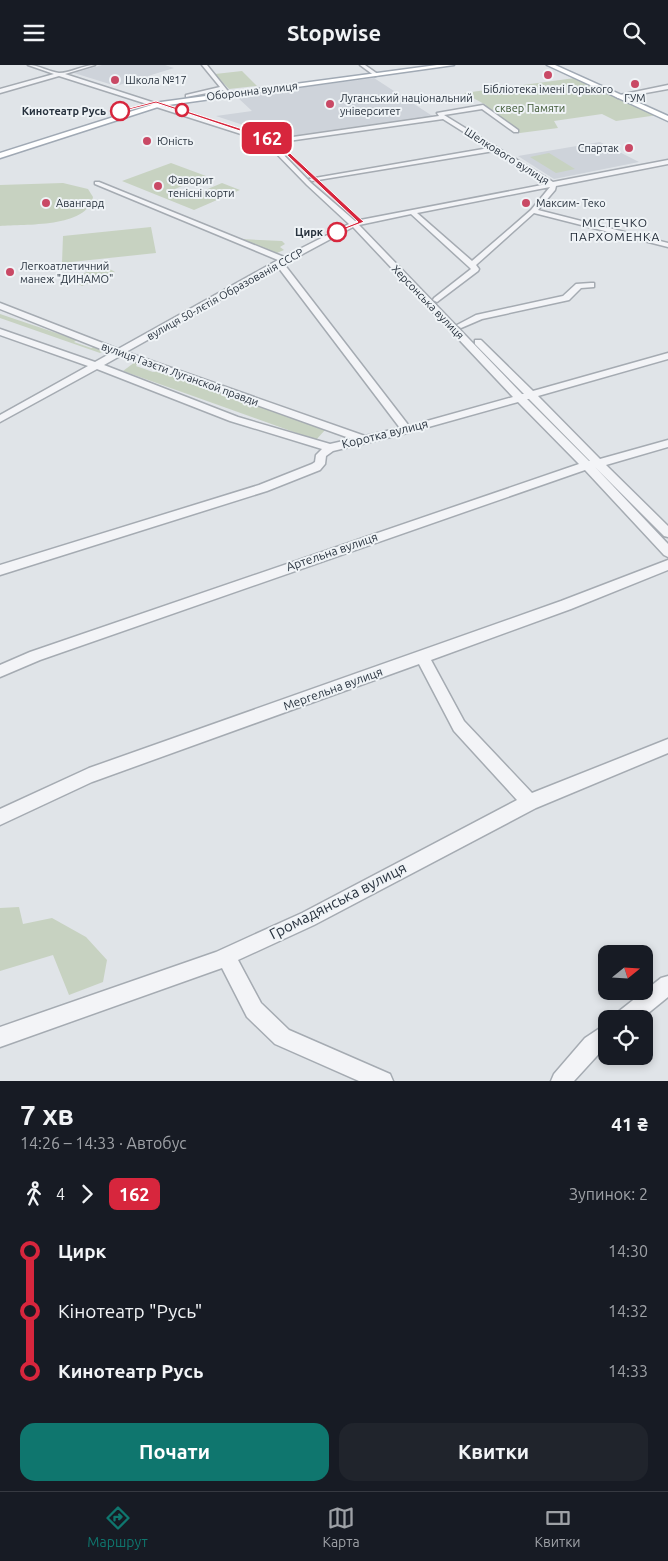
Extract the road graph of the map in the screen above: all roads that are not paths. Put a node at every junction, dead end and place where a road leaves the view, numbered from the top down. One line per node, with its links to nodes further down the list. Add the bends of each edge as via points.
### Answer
1 (30, 65): 12 (street)
2 (42, 65): 10 (street)
3 (93, 65): 10 (street)
4 (204, 65): 15 (street)
5 (362, 65): 11 (street)
6 (432, 65): 11 (main road, Оборонна вулиця)
7 (451, 65): 11 (main road, Оборонна вулиця)
8 (550, 65): 16 (main road)
9 (558, 65): 16 (main road)
10 (67, 73): 12 (street); 17 (street)
11 (375, 74): 15 (main road, Оборонна вулиця)
12 (60, 75): 14 (street); 17 (street)
13 (668, 87): 16 (street)
14 (0, 91)
15 (226, 91): 17 (main road, Оборонна вулиця); 17 (main road, Оборонна вулиця)
16 (621, 95): 19 (main road); 20 (main road)
17 (155, 104): 22 (street, Херсонська вулиця); 24 (main road, Оборонна вулиця, via 108,115); 25 (main road, Оборонна вулиця); 32 (street, Херсонська вулиця, via 265,142 309,184)
18 (442, 115): 21 (street, via 483,107); 22 (street); 23 (street, Шелкового вулиця)
19 (668, 115)
20 (668, 119)
21 (516, 131)
22 (274, 141): 27 (street, Херсонська вулиця)
23 (493, 149): 27 (street); 29 (street, Шелкового вулиця)
24 (0, 151)
25 (0, 156)
26 (668, 162): 29 (street, вулиця 50-лєтія Образованія СССР)
27 (312, 179): 32 (street, Херсонська вулиця)
28 (97, 183): 34 (street)
29 (553, 185): 30 (street, Шелкового вулиця, via 552,192); 31 (street, вулиця 50-лєтія Образованія СССР)
30 (533, 211): 33 (street); 35 (street, Шелкового вулиця)
31 (412, 213): 32 (street, вулиця 50-лєтія Образованія СССР); 35 (street)
32 (358, 223): 34 (street, вулиця 50-лєтія Образованія СССР); 37 (street, Херсонська вулиця); 45 (street, Херсонська вулиця)
33 (668, 245)
34 (282, 262): 41 (street, вулиця 50-лєтія Образованія СССР); 47 (street)
35 (472, 265): 37 (street, Шелкового вулиця, via 475,269)
36 (591, 285): 39 (street, via 579,286 566,298 478,317)
37 (437, 301): 39 (street, Херсонська вулиця)
38 (0, 305): 41 (street, вулиця Газєти Луганской правди)
39 (461, 325): 44 (street, Херсонська вулиця)
40 (0, 332): 43 (street, вулиця Газєти Луганской правди)
41 (120, 353): 43 (street, вулиця 50-лєтія Образованія СССР); 48 (street, вулиця Газєти Луганской правди)
42 (668, 356): 44 (street, Коротка вулиця)
43 (95, 367): 46 (street, вулиця 50-лєтія Образованія СССР); 50 (street, вулиця Газєти Луганской правди, via 234,419)
44 (531, 395): 45 (street, Коротка вулиця); 51 (street, Херсонська вулиця)
45 (520, 398): 47 (street, Коротка вулиця); 51 (street, Херсонська вулиця)
46 (0, 419)
47 (407, 430): 48 (street, Коротка вулиця)
48 (362, 439): 50 (street, Коротка вулиця)
49 (668, 443): 51 (street, Артельна вулиця)
50 (330, 448): 55 (street, Коротка вулиця, via 321,455 320,464 316,467 262,488)
51 (592, 464): 52 (street, Херсонська вулиця); 53 (street, Херсонська вулиця); 57 (street, Артельна вулиця, via 35,655)
52 (668, 533)
53 (668, 552)
54 (668, 565): 56 (street, Мергельна вулиця)
55 (0, 570)
56 (422, 657): 59 (street, via 459,726); 60 (street, Мергельна вулиця, via 89,776)
57 (0, 671)
58 (668, 746): 59 (street, Громадянська вулиця)
59 (530, 802): 61 (street, Громадянська вулиця, via 308,919)
60 (0, 817)
61 (226, 956): 64 (street, Громадянська вулиця); 66 (street, via 254,1009 282,1037)
62 (668, 985): 63 (street)
63 (636, 1010)
64 (0, 1037)
65 (598, 1040): 67 (street)
66 (383, 1081)
67 (561, 1081)

